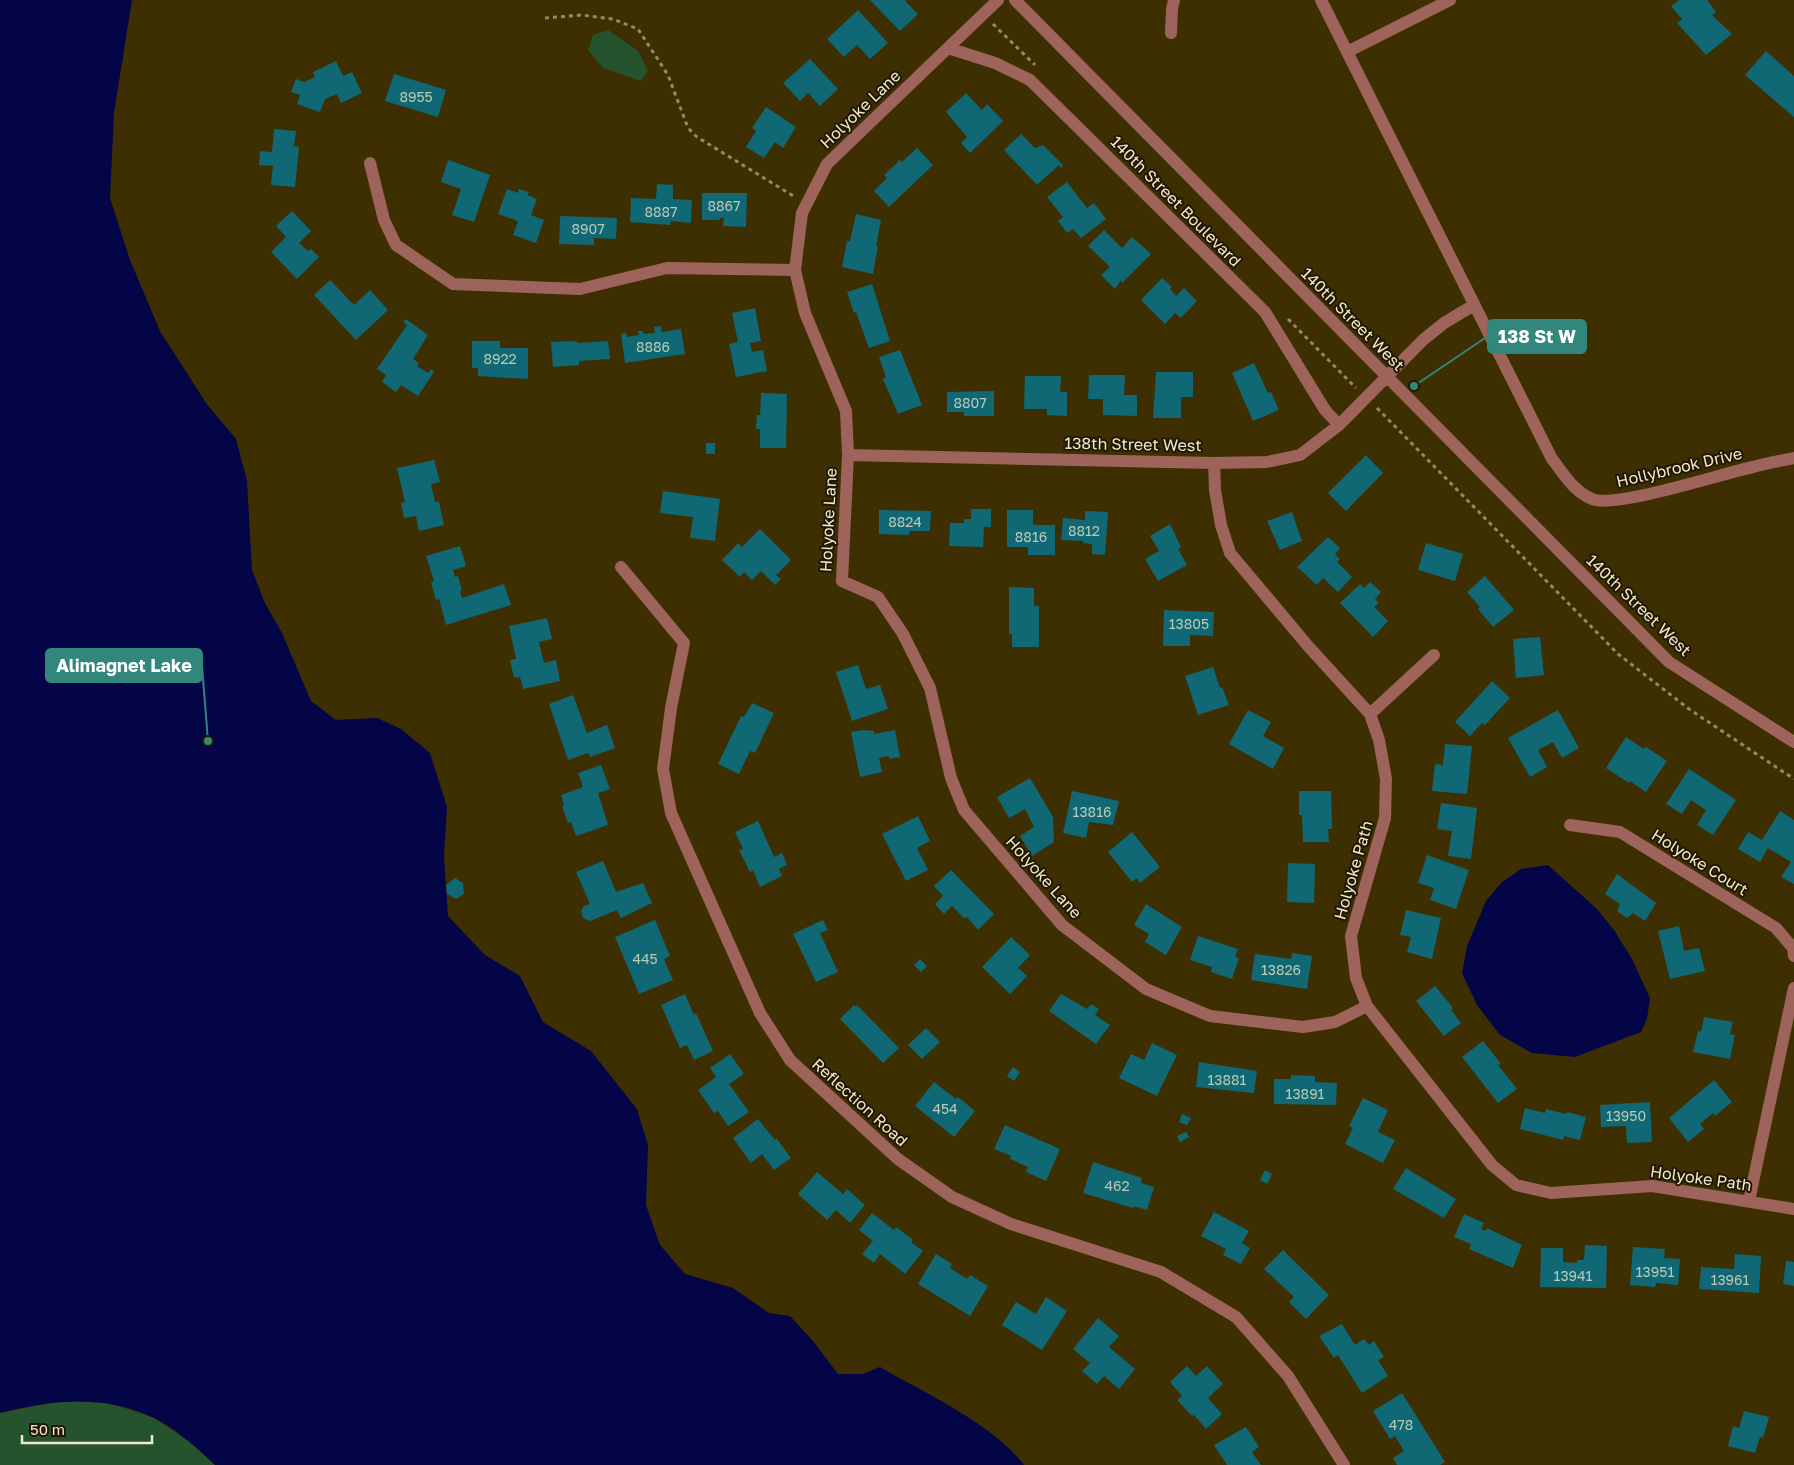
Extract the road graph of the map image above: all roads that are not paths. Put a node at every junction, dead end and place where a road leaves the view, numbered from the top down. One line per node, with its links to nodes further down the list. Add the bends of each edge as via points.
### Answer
1 (998, 0): 7 (street, Holyoke Lane)
2 (1015, 0): 12 (street, 140th Street West)
3 (1174, 0): 6 (street)
4 (1321, 0): 8 (street, Hollybrook Drive)
5 (1450, 0): 8 (street)
6 (1171, 33)
7 (948, 48): 10 (street, Holyoke Lane, via 827,164 802,213); 13 (street, 140th Street Boulevard, via 995,63 1030,80 1265,312 1325,410)
8 (1347, 52): 11 (street, Hollybrook Drive)
9 (370, 163): 10 (street, via 384,220 396,245 453,284 580,289 667,268)
10 (796, 270): 14 (street, Holyoke Lane, via 805,313 846,411)
11 (1474, 305): 12 (street, 138th Street West, via 1423,340); 15 (street, Hollybrook Drive, via 1552,459 1576,490 1594,500 1621,499)
12 (1388, 377): 13 (street, 138th Street West); 20 (street, 140th Street West, via 1670,662)
13 (1339, 425): 16 (street, 138th Street West, via 1300,455 1267,462)
14 (848, 456): 16 (street, 138th Street West); 24 (street, Holyoke Lane, via 842,581 878,597 903,634 930,688 950,778 964,810 1062,925 1146,989 1210,1016 1303,1027 1335,1022)
15 (1794, 458)
16 (1214, 463): 19 (street, Holyoke Path, via 1219,516 1230,553)
17 (621, 567): 27 (street, Reflection Road, via 684,643 663,769 671,813 760,1013 790,1060 898,1159 952,1197 1011,1224 1161,1272 1236,1318 1288,1376)
18 (1434, 655): 19 (street)
19 (1370, 714): 24 (street, Holyoke Path, via 1379,740 1386,779 1385,818 1351,936 1356,978)
20 (1794, 742)
21 (1570, 825): 22 (street, Holyoke Court, via 1620,832 1776,928 1793,948)
22 (1794, 956)
23 (1794, 988): 25 (street)
24 (1367, 1006): 25 (street, Holyoke Path, via 1492,1166 1516,1185 1551,1193 1652,1186)
25 (1749, 1201): 26 (street, Holyoke Path)
26 (1794, 1209)
27 (1344, 1465)

